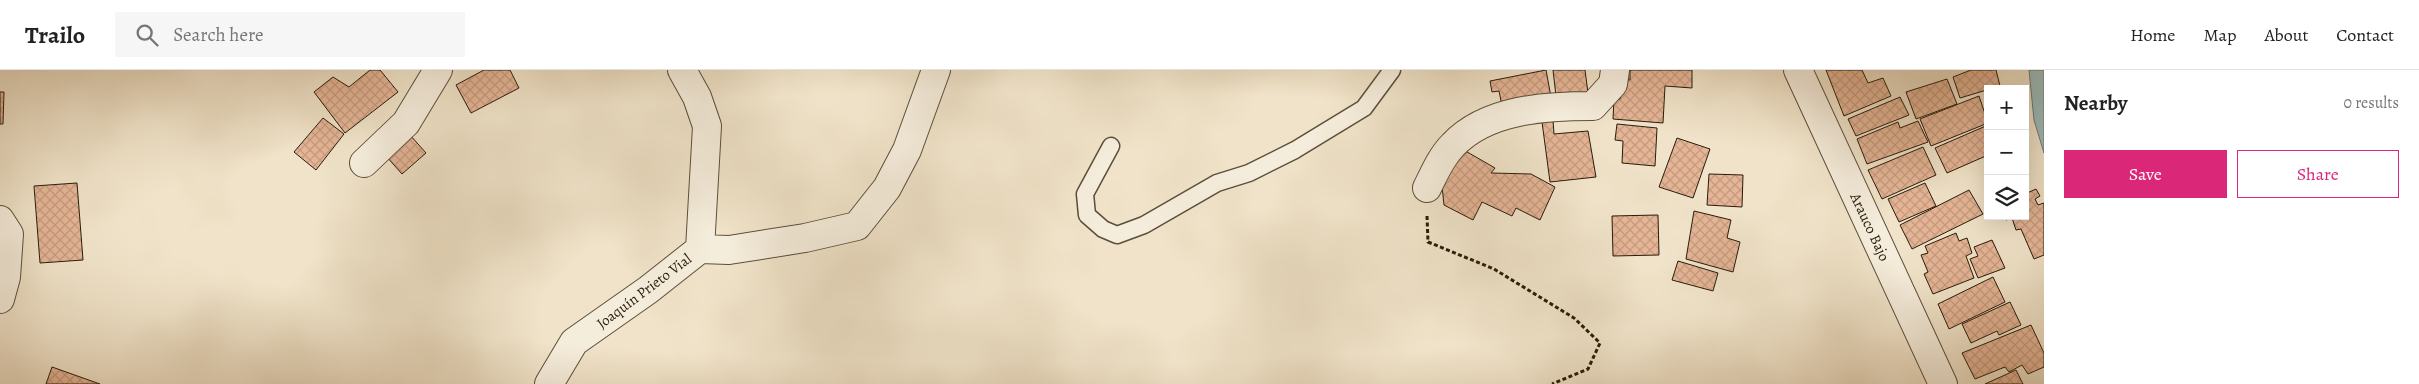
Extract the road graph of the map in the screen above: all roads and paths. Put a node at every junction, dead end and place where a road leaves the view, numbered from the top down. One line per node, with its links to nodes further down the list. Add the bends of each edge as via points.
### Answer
1 (438, 70): 8 (street, via 406,123)
2 (682, 70): 11 (street, Joaquín Prieto Vial, via 697,96 708,126)
3 (936, 70): 11 (street, via 907,150 887,188 857,226 729,250)
4 (1392, 70): 7 (lane, via 1364,108 1295,150 1249,173 1217,183 1144,225 1117,235 1087,216 1085,194)
5 (1615, 70): 9 (street, via 1613,84 1593,106 1526,110 1481,123 1452,145)
6 (1798, 70): 15 (street, Arauco Bajo)
7 (1111, 146)
8 (364, 163)
9 (1427, 188): 14 (path, via 1428,242 1494,269 1574,318 1600,343 1588,369)
10 (0, 220): 12 (street, via 9,234 6,277)
11 (700, 249): 13 (street, Joaquín Prieto Vial, via 574,342)
12 (0, 299)
13 (549, 384)
14 (1552, 384)
15 (1943, 384)

